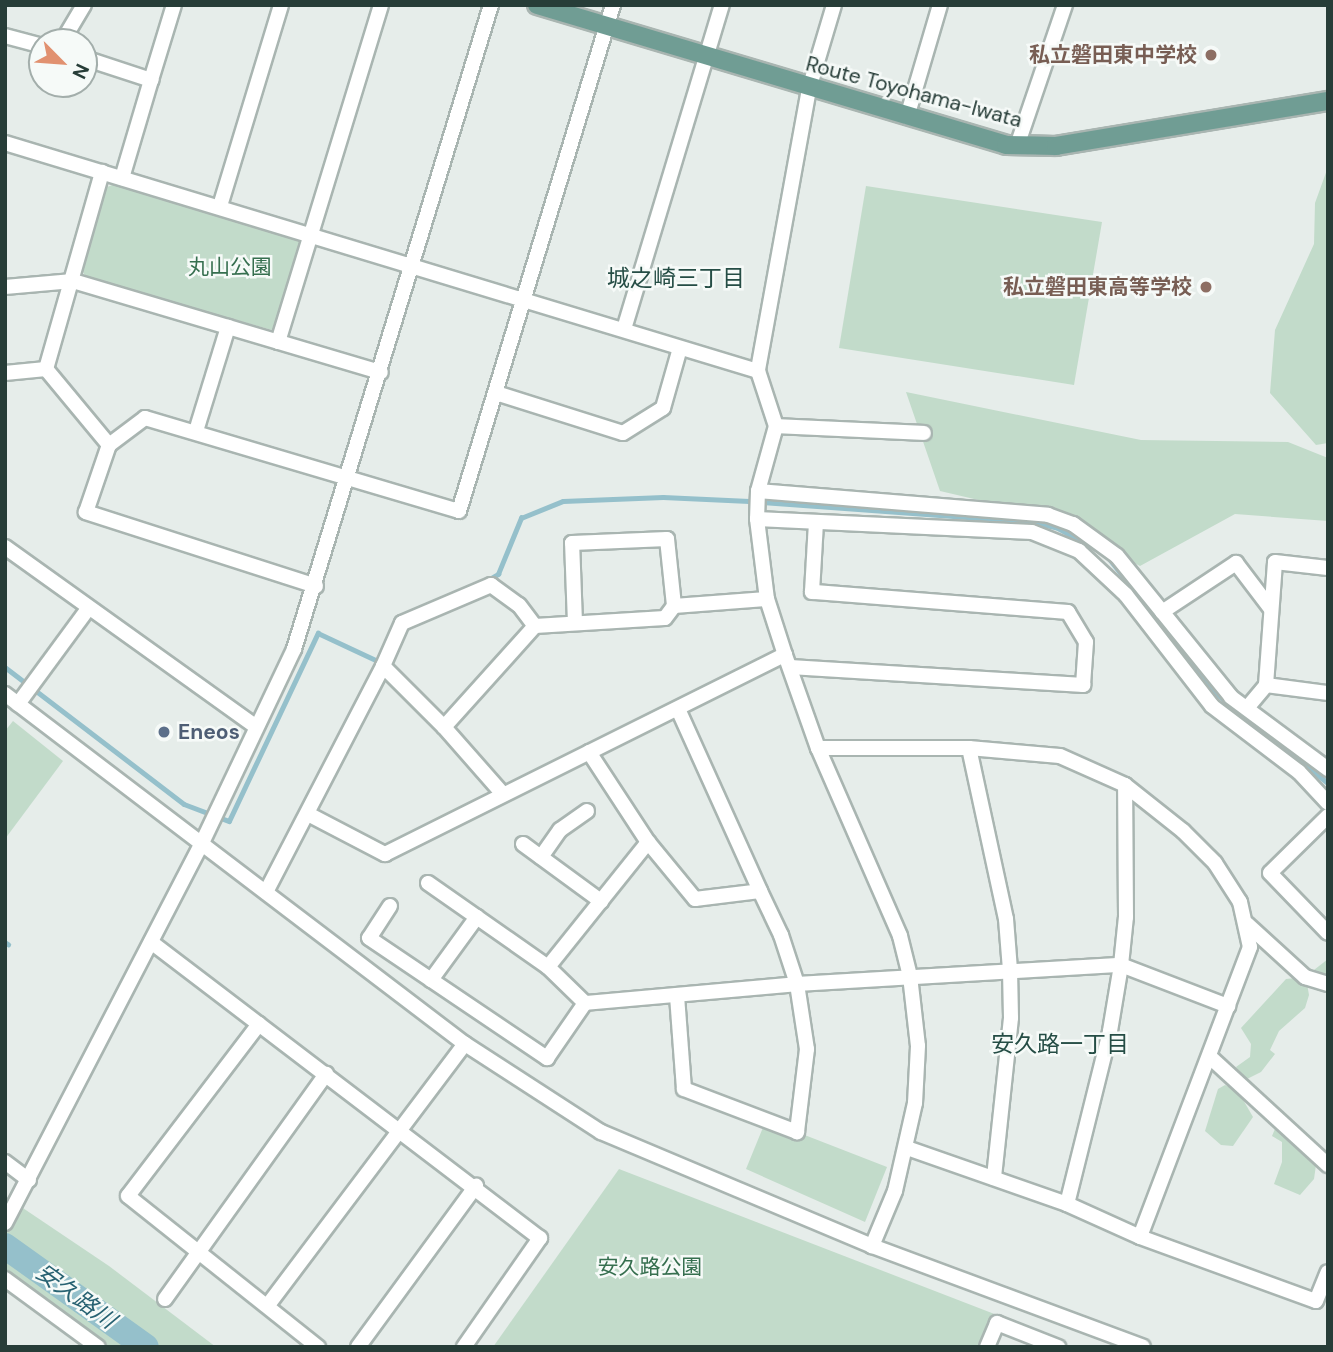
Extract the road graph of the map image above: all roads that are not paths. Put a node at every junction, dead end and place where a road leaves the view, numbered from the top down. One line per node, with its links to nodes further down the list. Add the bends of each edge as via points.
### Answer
1 (84, 5): 13 (street)
2 (174, 5): 18 (street)
3 (281, 5): 26 (street)
4 (381, 5): 27 (street)
5 (491, 5): 28 (street)
6 (537, 5): 12 (main road, Route Toyohama-Iwata)
7 (613, 5): 12 (street)
8 (722, 5): 16 (street)
9 (834, 5): 19 (street)
10 (940, 5): 21 (street)
11 (1065, 5): 23 (street)
12 (607, 27): 16 (main road, Route Toyohama-Iwata); 31 (street)
13 (70, 28)
14 (5, 36): 15 (street)
15 (28, 42)
16 (706, 55): 19 (main road, Route Toyohama-Iwata); 33 (street)
17 (98, 63): 18 (street)
18 (151, 80): 25 (street)
19 (809, 89): 21 (main road, Route Toyohama-Iwata); 37 (street)
20 (1328, 102): 23 (main road, Route Toyohama-Iwata, via 1056,146)
21 (907, 117): 23 (main road, Route Toyohama-Iwata)
22 (5, 143): 24 (street)
23 (1017, 146)
24 (102, 172): 25 (street); 29 (street)
25 (122, 178): 26 (street)
26 (220, 206): 27 (street)
27 (310, 232): 28 (street); 34 (street)
28 (412, 267): 31 (street); 38 (street)
29 (73, 281): 30 (street); 32 (street); 36 (street)
30 (5, 287)
31 (525, 299): 33 (street); 40 (street)
32 (228, 327): 34 (street); 42 (street)
33 (624, 329): 35 (street)
34 (278, 342): 38 (street)
35 (680, 348): 37 (street); 40 (street, via 663,408 623,432)
36 (46, 369): 39 (street); 44 (street)
37 (758, 371): 41 (street)
38 (381, 372): 45 (street)
39 (5, 373)
40 (496, 393): 45 (street, via 459,511)
41 (776, 426): 43 (street); 46 (street)
42 (196, 431): 44 (street, via 145,418); 45 (street)
43 (924, 433)
44 (109, 445): 51 (street, via 86,512)
45 (349, 478): 51 (street)
46 (758, 491): 47 (street); 52 (street, via 1048,515 1096,538 1118,556)
47 (757, 519): 48 (street); 54 (street)
48 (816, 522): 53 (street, via 1032,532 1079,551); 61 (street, via 812,592 1068,612 1086,642 1083,685)
49 (5, 547): 57 (street)
50 (1328, 568): 56 (street, via 1275,562)
51 (316, 586): 69 (street, via 294,649)
52 (1141, 586): 53 (street); 58 (street)
53 (1126, 596): 77 (street, via 1212,706 1299,772)
54 (767, 599): 55 (street); 61 (street)
55 (674, 606): 59 (street, via 665,618); 59 (street, via 667,538 572,543)
56 (1271, 609): 58 (street, via 1236,563); 63 (street)
57 (87, 610): 66 (street); 69 (street)
58 (1162, 612): 67 (street, via 1208,671)
59 (575, 623): 60 (street)
60 (535, 626): 62 (street, via 519,605 491,585 402,623); 70 (street)
61 (788, 661): 68 (street); 71 (street)
62 (383, 666): 70 (street); 79 (street)
63 (1266, 685): 64 (street); 67 (street)
64 (1328, 693)
65 (5, 694): 66 (street)
66 (18, 704): 83 (street)
67 (1247, 708): 74 (street)
68 (678, 709): 73 (street); 86 (street)
69 (255, 726): 83 (street)
70 (444, 727): 76 (street)
71 (817, 748): 72 (street); 97 (street, via 900,936)
72 (969, 748): 75 (street, via 1060,756); 96 (street, via 1006,919)
73 (589, 752): 76 (street); 81 (street)
74 (1328, 769)
75 (1125, 785): 91 (street, via 1183,831 1214,863 1240,902); 94 (street, via 1126,917)
76 (502, 793): 79 (street, via 385,854)
77 (1328, 803)
78 (587, 811): 84 (street, via 560,830)
79 (308, 814): 87 (street)
80 (1328, 816): 92 (street, via 1270,873)
81 (648, 842): 86 (street, via 695,899); 88 (street)
82 (523, 844): 84 (street)
83 (201, 845): 87 (street); 93 (street)
84 (541, 857): 88 (street)
85 (428, 883): 90 (street)
86 (760, 891): 99 (street)
87 (266, 892): 105 (street)
88 (601, 901): 95 (street)
89 (390, 906): 98 (street, via 369,938)
90 (477, 917): 95 (street); 98 (street)
91 (1247, 924): 100 (street, via 1306,977); 103 (street, via 1251,947)
92 (1328, 933)
93 (151, 942): 104 (street); 113 (street)
94 (1121, 965): 96 (street); 103 (street); 115 (street, via 1111,1031)
95 (548, 967): 102 (street)
96 (1010, 970): 97 (street); 112 (street, via 1011,1018)
97 (910, 976): 99 (street); 109 (street, via 918,1046)
98 (431, 980): 102 (street, via 547,1058)
99 (797, 984): 101 (street); 101 (street, via 807,1049 797,1132 684,1089)
100 (1328, 984)
101 (677, 996): 102 (street)
102 (586, 1003)
103 (1227, 1006): 106 (street)
104 (259, 1024): 107 (street); 119 (street, via 128,1196)
105 (464, 1044): 108 (street); 118 (street, via 601,1132)
106 (1210, 1056): 111 (street); 117 (street)
107 (326, 1074): 108 (street); 119 (street)
108 (398, 1129): 114 (street); 123 (street)
109 (907, 1148): 112 (street); 118 (street)
110 (5, 1162): 113 (street)
111 (1328, 1165)
112 (994, 1178): 115 (street)
113 (29, 1180): 116 (street)
114 (476, 1186): 126 (street); 127 (street, via 540,1238)
115 (1067, 1204): 117 (street)
116 (5, 1223)
117 (1140, 1237): 120 (street, via 1316,1301)
118 (872, 1247): 130 (street)
119 (200, 1253): 122 (street); 123 (street)
120 (1328, 1272)
121 (5, 1279): 124 (street)
122 (165, 1299)
123 (268, 1305): 125 (street)
124 (98, 1347)
125 (318, 1347)
126 (358, 1347)
127 (464, 1347)
128 (988, 1347): 129 (street, via 997,1322)
129 (1058, 1347)
130 (1143, 1347)

